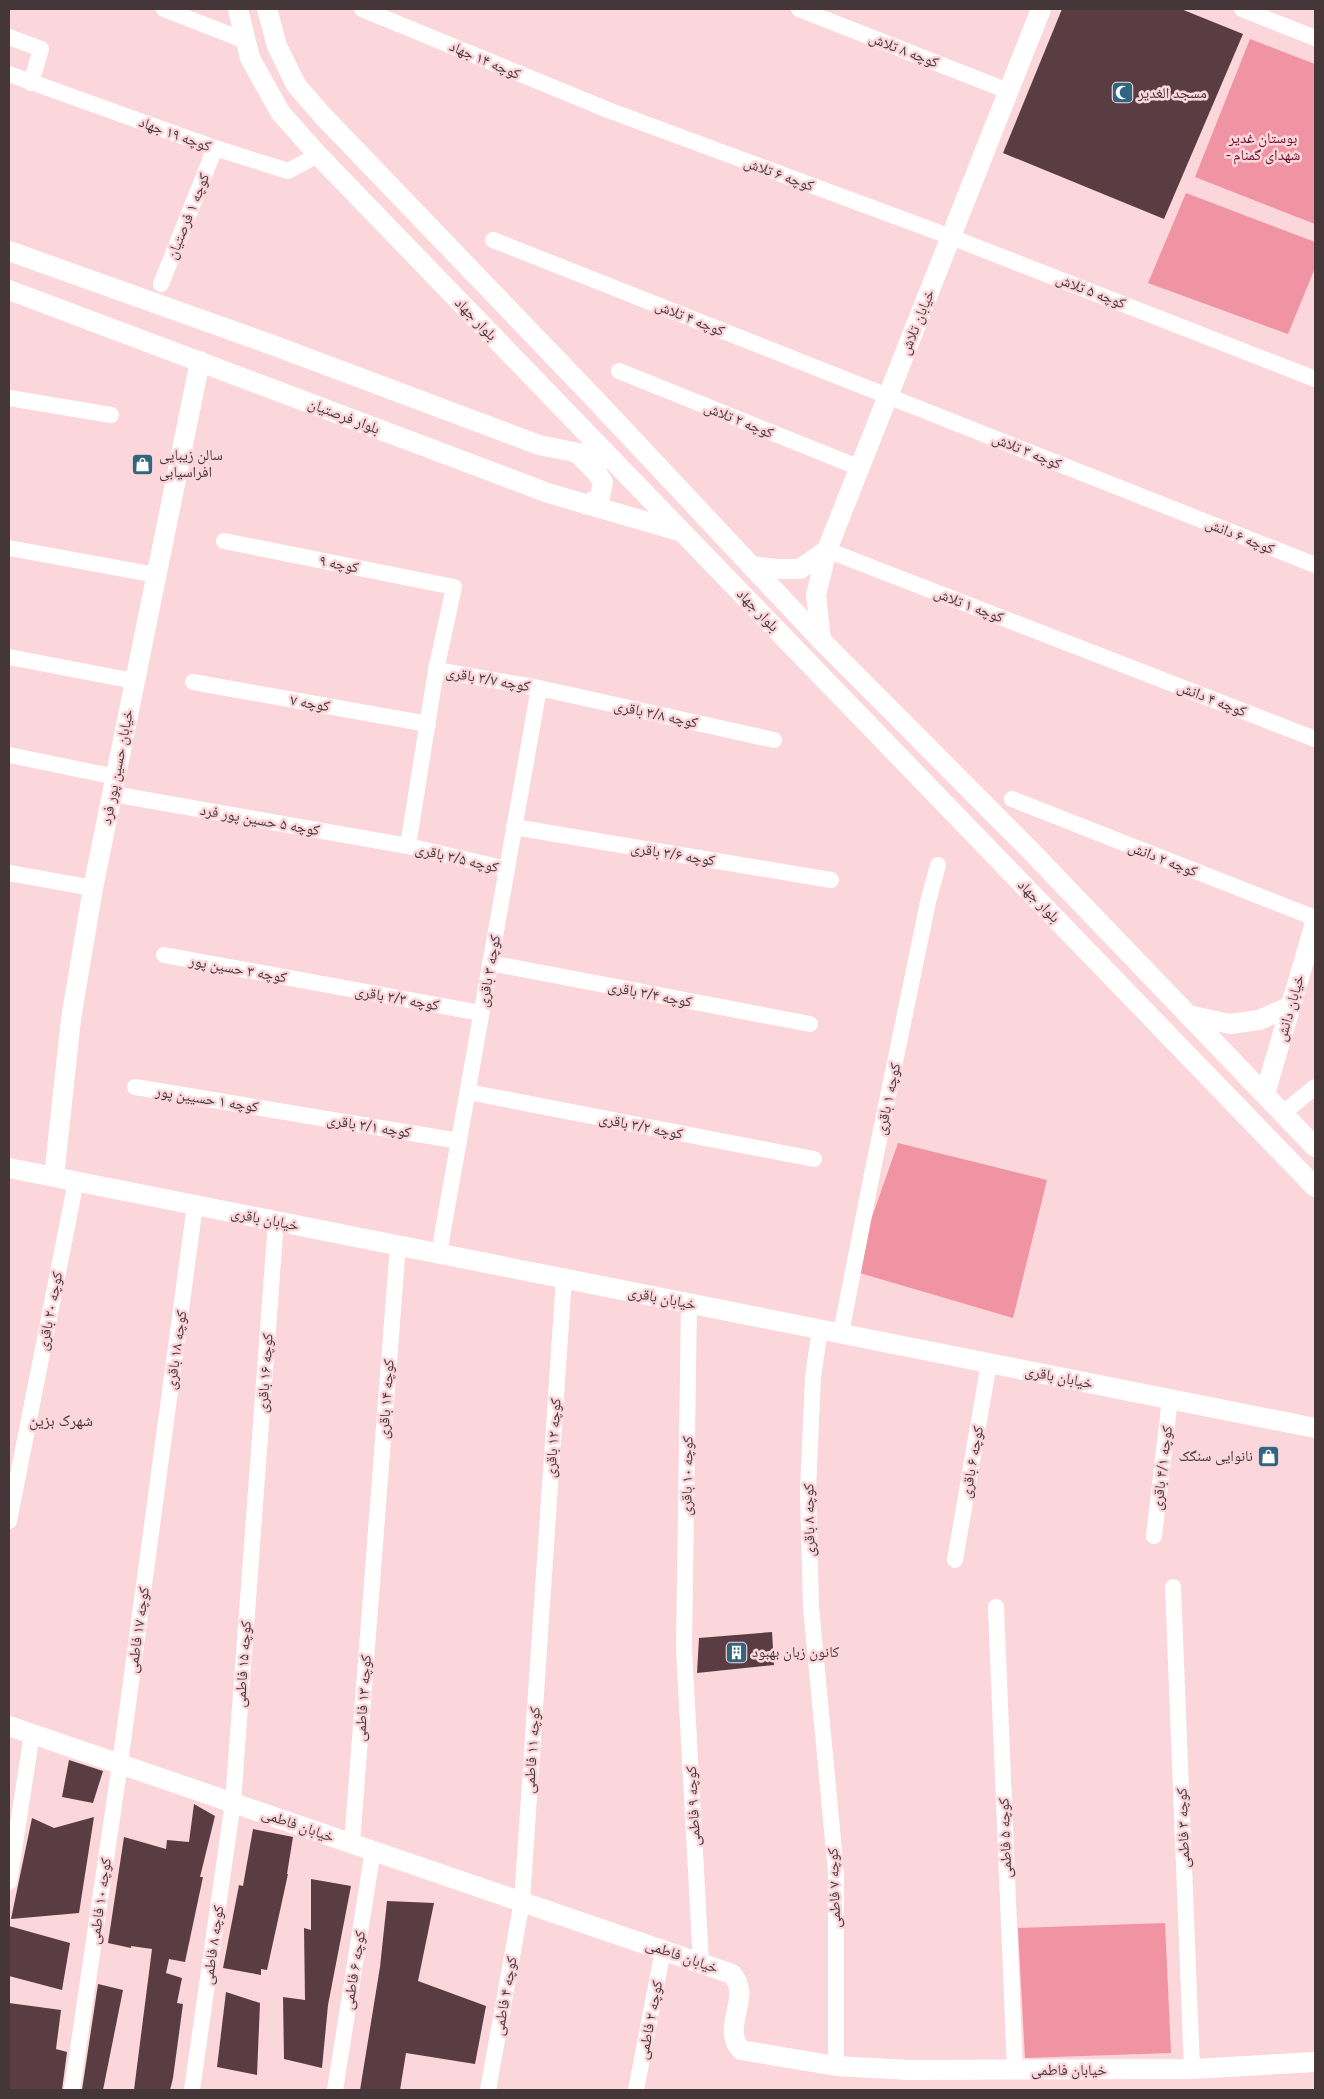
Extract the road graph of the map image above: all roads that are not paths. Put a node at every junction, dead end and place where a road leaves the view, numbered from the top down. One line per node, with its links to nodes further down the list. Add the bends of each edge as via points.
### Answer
1 (164, 9): 10 (street)
2 (238, 9): 10 (street, بلوار جهاد)
3 (267, 9): 22 (street, بلوار جهاد, via 277,46 296,84 329,123)
4 (362, 9): 14 (street, کوچه ۱۴ جهاد)
5 (799, 9): 13 (street, کوچه ۸ تلاش)
6 (1041, 9): 13 (street, خیابان تلاش)
7 (1242, 9): 9 (street)
8 (9, 37): 12 (street, via 41,50)
9 (1315, 38)
10 (246, 41): 16 (street, بلوار جهاد, via 250,58 280,112)
11 (9, 74): 12 (street, کوچه ۱۹ جهاد)
12 (31, 83): 15 (street, کوچه ۱۹ جهاد)
13 (1008, 91): 17 (street, خیابان تلاش)
14 (608, 110): 17 (street, کوچه ۶ تلاش)
15 (215, 148): 16 (street, کوچه ۱۹ جهاد, via 288,171); 20 (street, کوچه ۱ فرصتیان)
16 (318, 155): 23 (street, بلوار جهاد)
17 (951, 237): 26 (street, کوچه ۵ تلاش); 27 (street, خیابان تلاش)
18 (493, 240): 27 (street, کوچه ۴ تلاش)
19 (9, 251): 30 (street, via 539,445)
20 (160, 284)
21 (9, 290): 24 (street, بلوار فرصتیان)
22 (532, 333): 23 (street); 40 (street, بلوار جهاد)
23 (510, 354): 31 (street, بلوار جهاد)
24 (200, 361): 33 (street, بلوار فرصتیان, via 548,493); 41 (street, خیابان حسین پور فرد)
25 (619, 371): 32 (street, کوچه ۲ تلاش)
26 (1315, 379)
27 (888, 396): 32 (street, خیابان تلاش); 34 (street, کوچه ۳ تلاش)
28 (9, 398): 29 (street)
29 (111, 415)
30 (577, 453): 31 (street); 33 (street, via 603,482 600,496)
31 (613, 460): 35 (street, بلوار جهاد)
32 (860, 468): 38 (street, خیابان تلاش)
33 (587, 504): 35 (street, بلوار فرصتیان)
34 (1165, 506): 39 (street, کوچه ۶ دانش)
35 (682, 532): 83 (street, بلوار جهاد)
36 (224, 541): 45 (street, کوچه ۹, via 454,587)
37 (9, 548): 41 (street)
38 (828, 550): 40 (street, via 800,569); 42 (street, خیابان تلاش, via 816,595); 44 (street, کوچه ۱ تلاش)
39 (1315, 565)
40 (751, 566): 42 (street, بلوار جهاد)
41 (156, 575): 46 (street, خیابان حسین پور فرد)
42 (821, 640): 69 (street, بلوار جهاد)
43 (9, 657): 46 (street)
44 (1110, 659): 50 (street, کوچه ۴ دانش)
45 (436, 670): 48 (street, کوچه ۳/۷ باقری); 49 (street)
46 (134, 681): 53 (street, خیابان حسین پور فرد)
47 (192, 682): 49 (street, کوچه ۷)
48 (539, 688): 51 (street, کوچه ۳/۸ باقری); 55 (street, کوچه ۳ باقری)
49 (428, 724): 56 (street)
50 (1315, 739)
51 (774, 740)
52 (9, 755): 53 (street, کوچه ۵ حسین پور فرد)
53 (114, 785): 56 (street, کوچه ۵ حسین پور فرد); 61 (street, خیابان حسین پور فرد)
54 (1012, 799): 62 (street, کوچه ۲ دانش)
55 (514, 827): 58 (street, کوچه ۳ باقری); 60 (street, کوچه ۳/۶ باقری)
56 (408, 846): 58 (street, کوچه ۳/۵ باقری)
57 (938, 865): 91 (street, کوچه ۱ باقری, via 873,1169)
58 (507, 870): 65 (street, کوچه ۳ باقری)
59 (9, 872): 61 (street)
60 (831, 880)
61 (93, 888): 81 (street, خیابان حسین پور فرد, via 71,1019)
62 (1315, 918)
63 (1315, 923): 67 (street, خیابان دانش)
64 (164, 955): 66 (street, کوچه ۳ حسین پور)
65 (490, 963): 68 (street, کوچه ۳ باقری); 70 (street, کوچه ۳/۴ باقری)
66 (312, 982): 68 (street, کوچه ۳/۳ باقری)
67 (1291, 1006): 69 (street, via 1258,1020 1230,1024); 74 (street, خیابان دانش)
68 (482, 1013): 73 (street, کوچه ۳ باقری)
69 (1188, 1014): 74 (street, بلوار جهاد)
70 (810, 1024)
71 (135, 1087): 75 (street, کوچه ۱ حسیین پور)
72 (1315, 1088): 76 (street)
73 (468, 1092): 77 (street, کوچه ۳ باقری); 79 (street, کوچه ۳/۲ باقری)
74 (1265, 1094): 76 (street, بلوار جهاد)
75 (278, 1111): 77 (street, کوچه ۳/۱ باقری)
76 (1283, 1113): 78 (street, بلوار جهاد)
77 (459, 1141): 87 (street, کوچه ۳ باقری)
78 (1315, 1147)
79 (814, 1159)
80 (9, 1168): 81 (street, خیابان باقری)
81 (54, 1177): 82 (street, خیابان باقری)
82 (76, 1181): 84 (street, خیابان باقری); 96 (street, کوچه ۲۰ باقری)
83 (1315, 1187)
84 (195, 1205): 85 (street, خیابان باقری); 95 (street, کوچه ۱۸ باقری)
85 (276, 1221): 86 (street, خیابان باقری); 97 (street, کوچه ۱۶ باقری)
86 (398, 1245): 87 (street, خیابان باقری); 99 (street, کوچه ۱۴ باقری)
87 (439, 1253): 88 (street, خیابان باقری)
88 (564, 1278): 89 (street, خیابان باقری); 102 (street, کوچه ۱۲ باقری)
89 (689, 1303): 90 (street, خیابان باقری); 104 (street, کوچه ۱۰ باقری)
90 (820, 1329): 91 (street, خیابان باقری); 105 (street, کوچه ۸ باقری, via 813,1377 808,1490 811,1607)
91 (842, 1333): 92 (street, خیابان باقری)
92 (989, 1363): 93 (street, خیابان باقری); 100 (street, کوچه ۶ باقری)
93 (1170, 1399): 94 (street, خیابان باقری); 98 (street, کوچه ۴/۱ باقری)
94 (1315, 1428)
95 (156, 1495): 108 (street, کوچه ۱۷ فاطمی)
96 (9, 1521)
97 (254, 1525): 109 (street, کوچه ۱۵ فاطمی)
98 (1154, 1536)
99 (374, 1552): 110 (street, کوچه ۱۳ فاطمی)
100 (955, 1560)
101 (1173, 1587): 118 (street, کوچه ۳ فاطمی)
102 (542, 1598): 113 (street, کوچه ۱۱ فاطمی)
103 (996, 1607): 119 (street, کوچه ۵ فاطمی)
104 (684, 1649): 115 (street, کوچه ۹ فاطمی)
105 (821, 1712): 117 (street, کوچه ۷ فاطمی, via 836,1872)
106 (9, 1726): 107 (street, خیابان فاطمی)
107 (32, 1734): 108 (street, خیابان فاطمی); 112 (street)
108 (120, 1764): 109 (street, خیابان فاطمی); 121 (street, کوچه ۱۰ فاطمی)
109 (233, 1802): 110 (street, خیابان فاطمی); 120 (street, کوچه ۸ فاطمی)
110 (352, 1843): 111 (street, خیابان فاطمی)
111 (373, 1850): 113 (street, خیابان فاطمی); 122 (street, کوچه ۶ فاطمی)
112 (9, 1882)
113 (522, 1901): 114 (street, خیابان فاطمی); 123 (street, کوچه ۴ فاطمی)
114 (663, 1950): 115 (street, خیابان فاطمی); 124 (street, کوچه ۲ فاطمی)
115 (701, 1963): 117 (street, خیابان فاطمی, via 732,1974 739,1981 733,2033 741,2050)
116 (1315, 2062): 118 (street, خیابان فاطمی)
117 (836, 2066): 119 (street, خیابان فاطمی)
118 (1192, 2069): 119 (street, خیابان فاطمی)
119 (1015, 2070)
120 (192, 2089)
121 (72, 2090)
122 (335, 2090)
123 (488, 2090)
124 (636, 2090)

